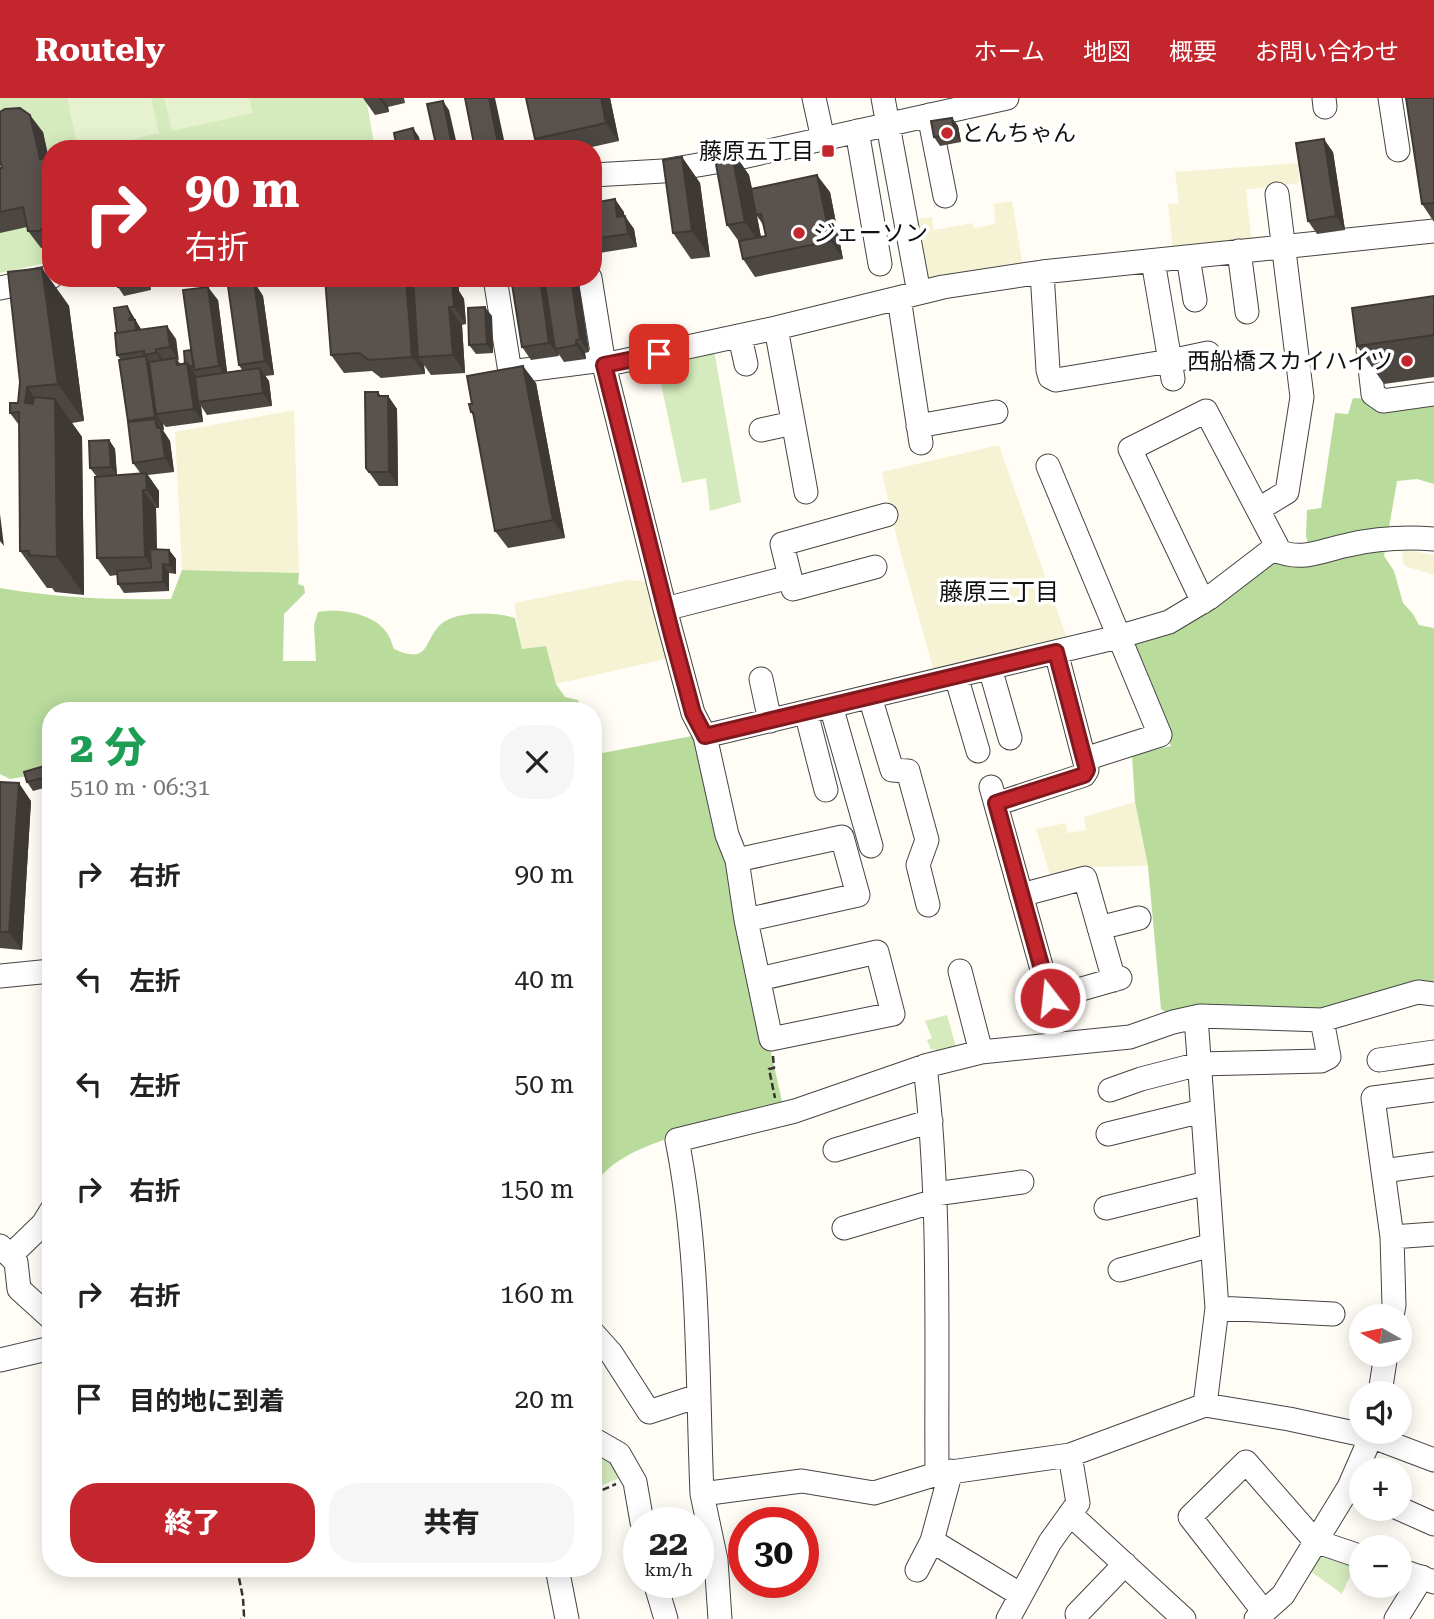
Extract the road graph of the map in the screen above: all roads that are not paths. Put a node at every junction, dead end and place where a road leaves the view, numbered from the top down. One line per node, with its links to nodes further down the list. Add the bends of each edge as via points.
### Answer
1 (814, 98): 9 (street)
2 (883, 98): 7 (street)
3 (1007, 98): 5 (street)
4 (1390, 98): 10 (street)
5 (952, 104): 6 (street)
6 (929, 115): 7 (street); 13 (street)
7 (889, 124): 8 (street); 25 (street)
8 (856, 131): 9 (street); 19 (street)
9 (823, 139): 11 (street, via 663,171)
10 (1398, 150)
11 (602, 174)
12 (1277, 194): 15 (street)
13 (945, 196)
14 (1434, 231): 15 (street)
15 (1284, 246): 16 (street); 41 (street, via 1301,397 1287,492)
16 (1239, 251): 17 (street); 27 (street)
17 (1188, 257): 18 (street); 26 (street)
18 (1153, 261): 20 (street); 34 (street)
19 (880, 264)
20 (1042, 272): 25 (street); 34 (street, via 1050,377)
21 (42, 279): 24 (street)
22 (496, 287): 32 (street, via 509,372)
23 (591, 287): 32 (street)
24 (0, 288)
25 (909, 295): 28 (street); 36 (street, via 919,435)
26 (1195, 300)
27 (1247, 312)
28 (776, 328): 30 (street); 37 (street)
29 (1434, 332): 35 (street, via 1374,341 1368,350 1373,394 1383,401)
30 (740, 337): 32 (street); 33 (street)
31 (1208, 353): 34 (street)
32 (604, 363): 48 (street)
33 (746, 364)
34 (1172, 370)
35 (1434, 394)
36 (996, 412)
37 (793, 423): 38 (street); 40 (street)
38 (761, 430)
39 (1048, 466): 49 (street)
40 (806, 492)
41 (1259, 509): 44 (street); 47 (street, via 1206,411 1129,449)
42 (886, 515): 46 (street, via 782,544)
43 (1434, 539): 44 (street, via 1349,544 1314,554)
44 (1281, 553): 47 (street)
45 (875, 567): 46 (street, via 793,589)
46 (790, 578): 48 (street)
47 (1203, 602): 49 (street, via 1169,622)
48 (665, 609): 58 (street, via 693,713)
49 (1118, 638): 50 (street); 61 (street, via 1160,735)
50 (1056, 652): 51 (street); 61 (street)
51 (990, 668): 52 (street); 59 (street)
52 (956, 676): 54 (street); 60 (street)
53 (761, 679): 57 (street)
54 (870, 697): 55 (street); 66 (street, via 892,770 908,771 927,840 918,865)
55 (831, 706): 56 (street); 63 (street)
56 (806, 712): 57 (street); 62 (street)
57 (770, 721): 58 (street)
58 (705, 736): 64 (street)
59 (1010, 738)
60 (978, 751)
61 (1085, 759): 65 (street, via 1084,775 993,795)
62 (826, 790)
63 (871, 846)
64 (737, 860): 68 (street); 68 (street, via 842,837 858,895)
65 (1021, 895): 69 (street, via 1085,878); 69 (street, via 1050,998 1117,979)
66 (928, 905)
67 (1139, 918): 69 (street)
68 (746, 920): 73 (street)
69 (1099, 928)
70 (960, 971): 77 (street)
71 (42, 972): 72 (street)
72 (0, 976)
73 (759, 979): 73 (street, via 771,1039 893,1014 877,952)
74 (1434, 994): 76 (street, via 1418,992)
75 (1196, 1017): 76 (street); 77 (street, via 1130,1037); 80 (street)
76 (1322, 1020): 80 (street, via 1329,1057 1321,1061)
77 (981, 1052): 81 (street)
78 (1434, 1052): 79 (street)
79 (1379, 1060)
80 (1199, 1064): 82 (street); 84 (street)
81 (925, 1066): 85 (street); 108 (street, via 778,1115 677,1140 686,1185)
82 (1110, 1090)
83 (1434, 1090): 89 (street, via 1373,1098)
84 (1202, 1111): 86 (street); 91 (street)
85 (931, 1121): 87 (street); 92 (street)
86 (1108, 1134)
87 (835, 1150)
88 (1434, 1164): 89 (street)
89 (1383, 1171): 97 (street)
90 (1022, 1182): 92 (street)
91 (1208, 1183): 93 (street); 98 (street)
92 (935, 1198): 95 (street); 115 (street)
93 (1106, 1208)
94 (42, 1225): 99 (street)
95 (844, 1228)
96 (1434, 1234): 97 (street)
97 (1392, 1237): 101 (street)
98 (1212, 1245): 100 (street); 102 (street)
99 (5, 1250): 103 (street, via 16,1262 19,1289)
100 (1120, 1270)
101 (1394, 1304)
102 (1217, 1308): 104 (street); 109 (street)
103 (42, 1310)
104 (1333, 1314)
105 (602, 1343): 108 (street, via 649,1412)
106 (42, 1350): 107 (street)
107 (0, 1360)
108 (698, 1396): 116 (street)
109 (1205, 1405): 110 (street); 113 (street)
110 (1349, 1430)
111 (602, 1444): 118 (street, via 619,1454 635,1482)
112 (1396, 1444): 114 (street)
113 (1070, 1455): 115 (street); 119 (street, via 1078,1503)
114 (1434, 1460)
115 (944, 1472): 116 (street, via 874,1493 802,1481); 122 (street)
116 (702, 1494): 135 (street, via 716,1560)
117 (1349, 1498): 123 (street)
118 (639, 1507)
119 (1070, 1514): 125 (street); 129 (street)
120 (1412, 1514): 121 (street)
121 (1434, 1524)
122 (932, 1541): 126 (street); 129 (street)
123 (1315, 1541): 124 (street); 132 (street, via 1283,1595); 132 (street, via 1246,1462 1190,1517)
124 (1349, 1552)
125 (1125, 1564): 131 (street); 137 (street)
126 (917, 1570)
127 (1419, 1576): 138 (street)
128 (559, 1577): 133 (street)
129 (1021, 1595): 136 (street)
130 (660, 1598): 134 (street)
131 (1077, 1614)
132 (1260, 1615)
133 (567, 1619)
134 (666, 1619)
135 (720, 1619)
136 (1009, 1619)
137 (1184, 1619)
138 (1396, 1619)

